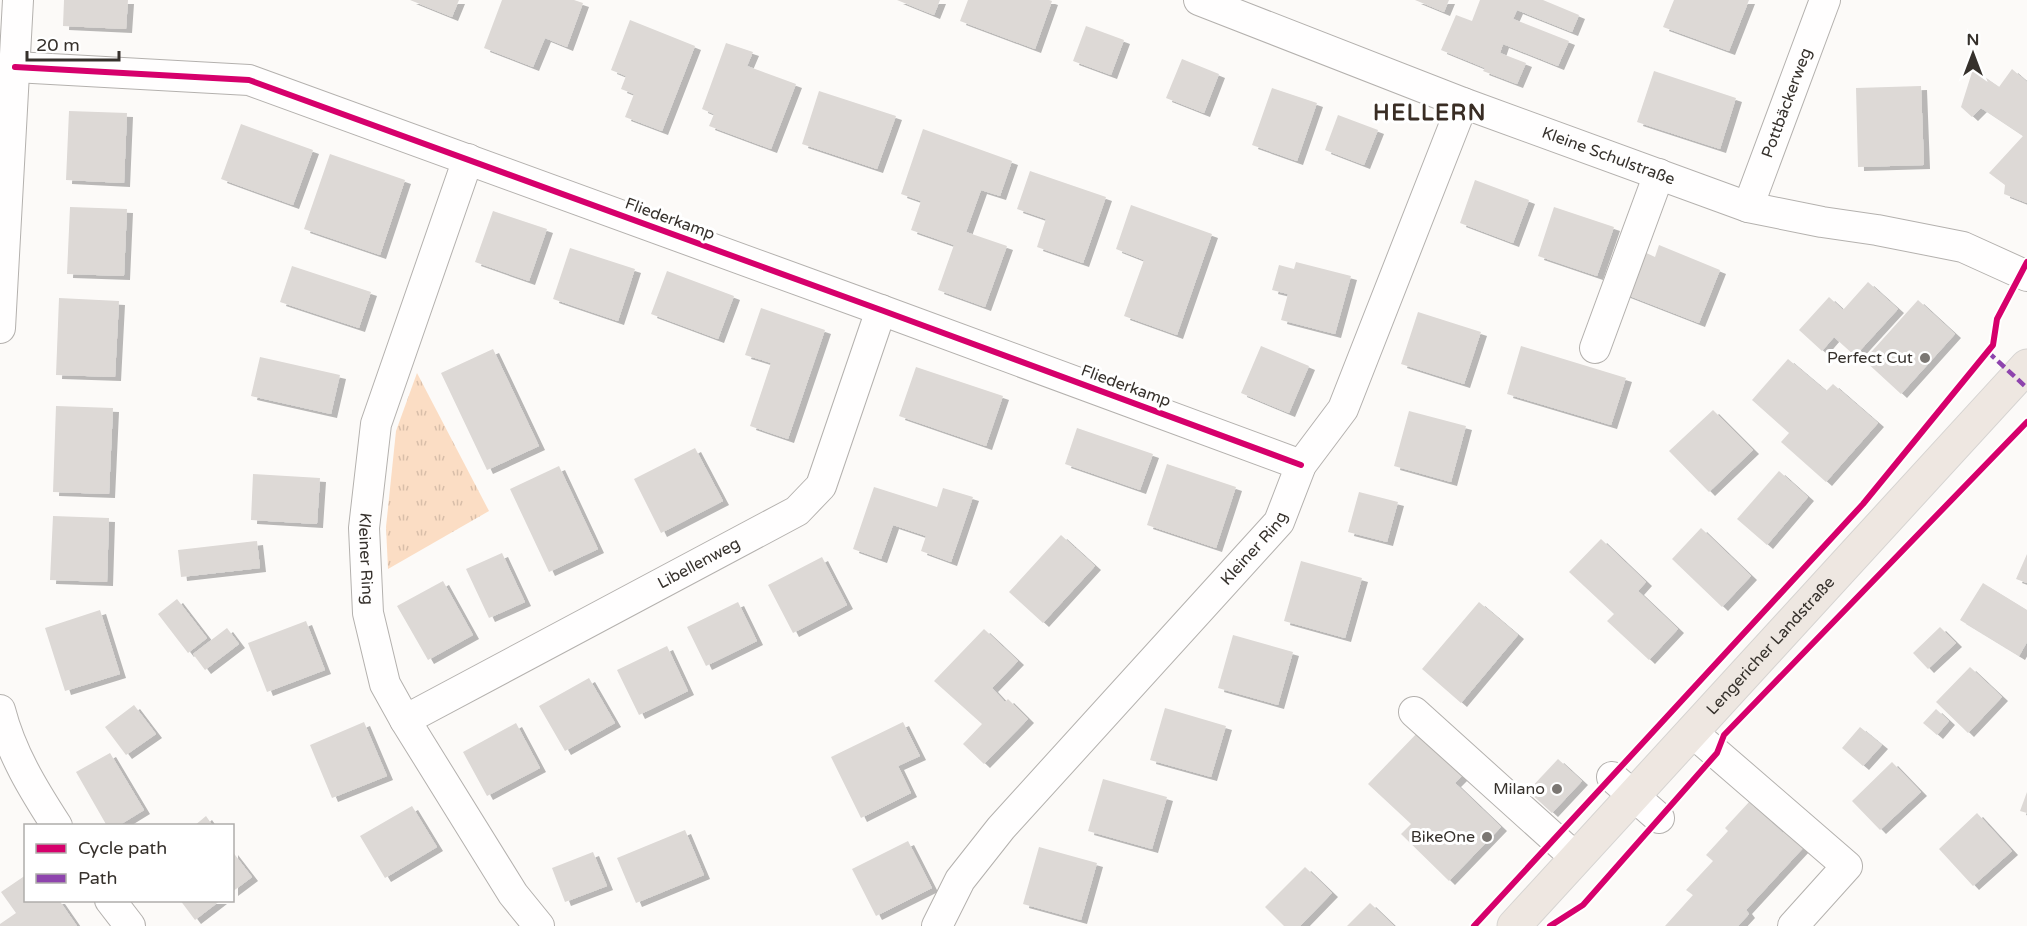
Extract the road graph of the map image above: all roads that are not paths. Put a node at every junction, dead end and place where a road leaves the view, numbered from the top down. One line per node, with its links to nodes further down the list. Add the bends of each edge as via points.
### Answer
1 (18, 0): 4 (street)
2 (1199, 0): 5 (street, Kleine Schulstraße)
3 (1825, 0): 8 (street, Pottbäckerweg)
4 (15, 67): 6 (street, Fliederkamp, via 249,80); 11 (street)
5 (1463, 103): 7 (street, Kleine Schulstraße); 14 (street, Kleiner Ring, via 1343,409)
6 (468, 159): 10 (street, Fliederkamp); 17 (street, Kleiner Ring, via 376,424 364,528 368,613 385,684)
7 (1659, 174): 8 (street, Kleine Schulstraße); 12 (street)
8 (1748, 207): 9 (street, Kleine Schulstraße, via 1963,247)
9 (2027, 276)
10 (881, 310): 14 (street, Fliederkamp); 17 (street, Libellenweg, via 821,486 798,511)
11 (0, 328)
12 (1594, 348)
13 (2027, 366): 18 (main road, Lengericher Landstraße)
14 (1301, 465): 26 (street, Kleiner Ring, via 1279,522 1001,828 960,880)
15 (0, 710): 21 (street, via 6,734 30,783)
16 (1414, 712): 22 (street)
17 (405, 720): 25 (street, Kleiner Ring, via 513,894)
18 (1692, 732): 19 (main road, Lengericher Landstraße); 28 (street, via 1847,866)
19 (1622, 786): 20 (street); 22 (main road, Lengericher Landstraße)
20 (1659, 818)
21 (56, 824)
22 (1576, 858): 27 (main road, Lengericher Landstraße)
23 (112, 902): 24 (street)
24 (130, 926)
25 (539, 926)
26 (937, 926)
27 (1514, 926)
28 (1793, 926)

